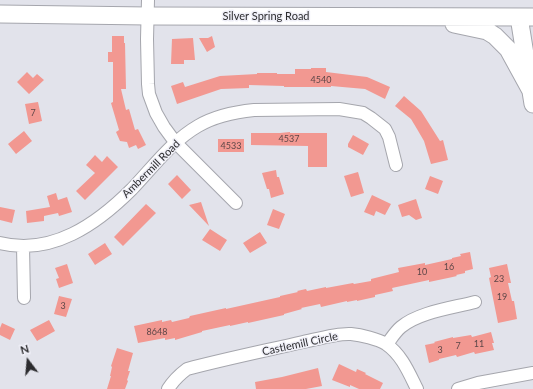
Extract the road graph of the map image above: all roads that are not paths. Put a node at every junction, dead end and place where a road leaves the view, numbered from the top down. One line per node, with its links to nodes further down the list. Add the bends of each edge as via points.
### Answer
1 (148, 8): 2 (main road, Silver Spring Road); 3 (main road, Silver Spring Road); 6 (street, via 149,94 156,113)
2 (0, 14)
3 (423, 17): 4 (main road, Silver Spring Road); 5 (main road, via 496,36 511,53)
4 (526, 17): 5 (main road)
5 (532, 97)
6 (175, 142): 7 (street, Ambermill Road, via 203,123 240,111 339,109 363,113 385,129); 8 (street); 10 (street, Ambermill Road, via 132,189 90,224 63,239)
7 (396, 165)
8 (236, 203)
9 (0, 243): 10 (street, Ambermill Road)
10 (23, 246): 11 (street)
11 (24, 298)
12 (475, 302): 13 (street, via 420,316 399,328)
13 (387, 344): 15 (street, Castlemill Circle, via 350,334 323,338 187,369); 16 (street, Castlemill Circle, via 406,365)
14 (533, 373): 17 (street)
15 (168, 389)
16 (417, 389)
17 (458, 389)

